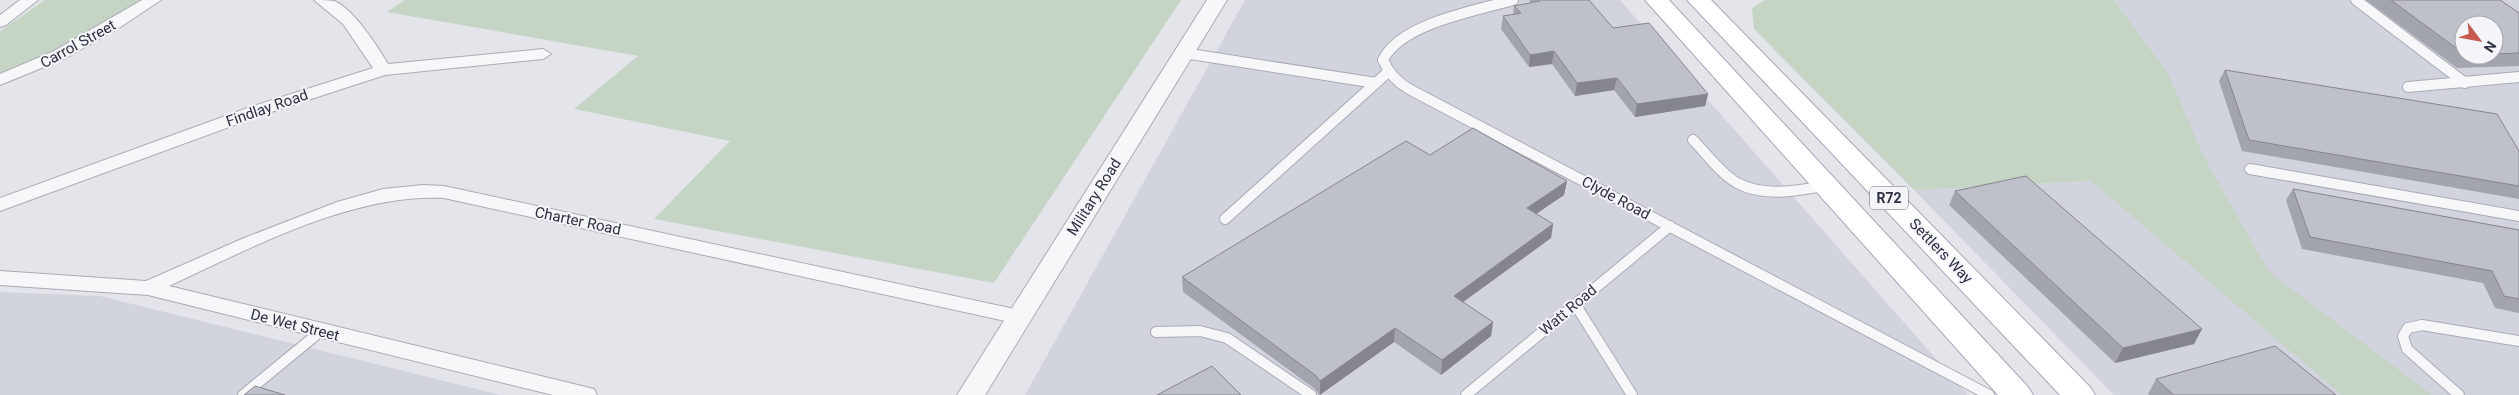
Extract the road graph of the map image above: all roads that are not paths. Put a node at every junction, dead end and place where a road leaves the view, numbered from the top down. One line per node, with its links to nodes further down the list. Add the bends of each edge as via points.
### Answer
1 (30, 0): 9 (street)
2 (153, 0): 15 (street, Carrol Street, via 49,62)
3 (322, 0): 12 (street, via 336,9 372,51)
4 (1218, 0): 10 (street, Military Road)
5 (1513, 0): 13 (lane, via 1402,36 1388,49 1383,60)
6 (1656, 0): 21 (main road, R72)
7 (1698, 0): 41 (main road, Settlers Way / R72)
8 (2356, 0): 17 (lane)
9 (0, 22)
10 (1184, 52): 16 (lane); 29 (street, Military Road)
11 (543, 54): 12 (street, Findlay Road)
12 (383, 70): 22 (street, Findlay Road, via 256,112)
13 (1387, 73): 16 (lane); 25 (lane, Clyde Road, via 1422,96)
14 (2519, 77): 17 (lane)
15 (0, 80)
16 (1376, 83): 24 (lane)
17 (2465, 83): 18 (lane)
18 (2408, 87)
19 (1693, 140): 21 (lane, via 1737,183 1792,192)
20 (2250, 169): 23 (lane)
21 (1825, 186): 40 (main road, R72)
22 (0, 205)
23 (2519, 216)
24 (1225, 219)
25 (1670, 226): 28 (lane, Watt Road); 39 (lane, Clyde Road)
26 (0, 278): 27 (street, De Wet Street)
27 (148, 288): 29 (street, Charter Road, via 245,244 347,205 382,194 425,190); 30 (street, De Wet Street)
28 (1576, 304): 37 (lane, Watt Road); 38 (lane)
29 (1019, 317): 35 (street, Military Road)
30 (321, 331): 33 (lane); 34 (street, De Wet Street)
31 (1156, 332): 36 (lane, via 1201,329 1214,332)
32 (2519, 341): 42 (lane, via 2422,324 2408,328 2403,336 2407,349)
33 (243, 395)
34 (586, 395)
35 (971, 395)
36 (1311, 395)
37 (1466, 395)
38 (1632, 395)
39 (1989, 395)
40 (2017, 395)
41 (2079, 395)
42 (2459, 395)

